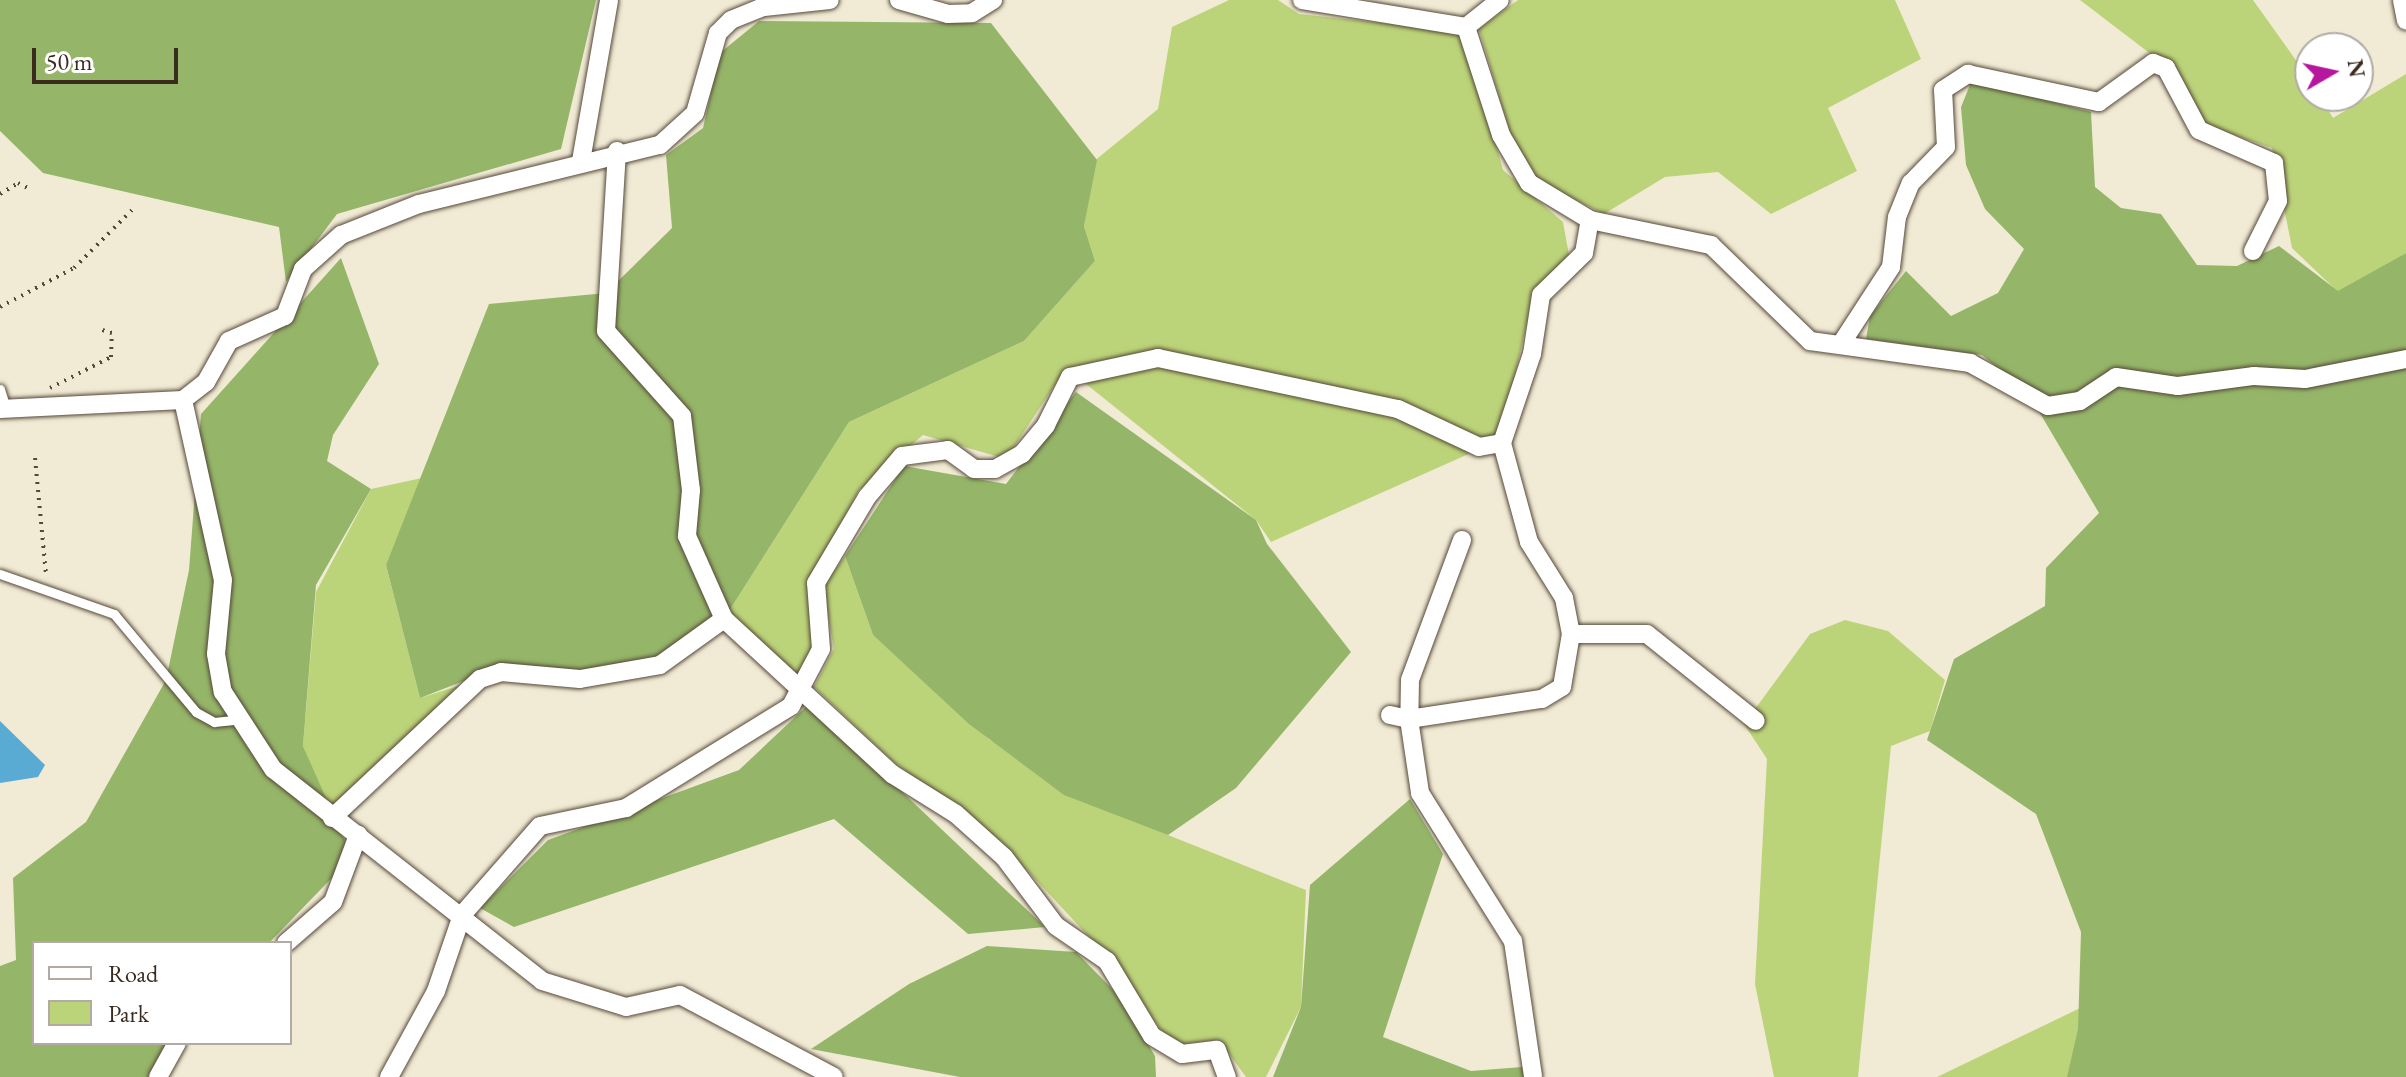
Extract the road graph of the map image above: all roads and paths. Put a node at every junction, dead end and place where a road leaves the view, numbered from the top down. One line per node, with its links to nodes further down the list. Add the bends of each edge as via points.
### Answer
1 (609, 0): 11 (street)
2 (830, 0): 10 (street, via 764,7 731,20 718,33 695,113 660,145)
3 (899, 0): 4 (street, via 948,14 972,13)
4 (993, 0)
5 (1302, 0): 9 (street)
6 (1500, 0): 9 (street)
7 (2402, 0): 8 (street)
8 (2406, 21)
9 (1466, 27): 15 (street, via 1515,164 1529,183)
10 (617, 151): 11 (street); 30 (street, via 606,331 682,416 691,478 687,536)
11 (581, 161): 22 (street, via 419,204 341,235 303,269 285,316 229,341 206,382)
12 (30, 189): 13 (path, via 18,183)
13 (0, 194)
14 (134, 208): 17 (path, via 74,268)
15 (1590, 220): 19 (street, via 1711,245 1810,341); 25 (street, via 1584,253 1541,295 1532,354)
16 (2253, 251): 19 (street, via 2278,201 2274,163 2199,130 2166,68 2153,63 2099,102 1968,74 1943,90 1946,147 1911,183 1897,217 1891,267)
17 (0, 307)
18 (99, 329): 23 (path, via 112,333 111,357 49,388)
19 (1841, 344): 20 (street, via 1970,363 2048,406 2080,401 2116,377 2178,386 2254,376 2305,379)
20 (2406, 359)
21 (0, 389): 24 (lane)
22 (183, 400): 23 (street); 34 (street, via 223,580 216,654 223,692)
23 (36, 407): 24 (street)
24 (3, 409)
25 (1502, 443): 31 (street, via 1529,542 1564,598); 32 (street, via 1479,447 1398,409 1158,358 1089,370 1070,377 1022,454 995,469 974,469 948,450 902,456 867,497 816,583 821,649)
26 (35, 458): 29 (path)
27 (1462, 540): 35 (street, via 1410,680)
28 (0, 574): 29 (lane)
29 (48, 589): 34 (lane, via 114,614 196,712 214,722)
30 (724, 619): 32 (street); 37 (street, via 660,665 580,679 501,672 480,679)
31 (1571, 634): 35 (street, via 1562,687 1542,699); 36 (street, via 1647,634)
32 (803, 690): 39 (street, via 791,706 626,808 540,826); 45 (street, via 892,774 956,814 1004,857 1056,926 1107,961 1152,1036 1182,1054 1217,1050)
33 (1390, 715): 35 (street)
34 (241, 719): 37 (street, via 273,769)
35 (1409, 719): 46 (street, via 1420,793 1513,941)
36 (1756, 721)
37 (332, 818): 38 (street)
38 (358, 835): 39 (street); 40 (street, via 333,902)
39 (462, 915): 43 (street, via 436,991); 44 (street, via 542,981 626,1007 680,995)
40 (288, 941)
41 (176, 1045): 42 (street)
42 (158, 1077)
43 (389, 1077)
44 (834, 1077)
45 (1227, 1077)
46 (1533, 1077)

